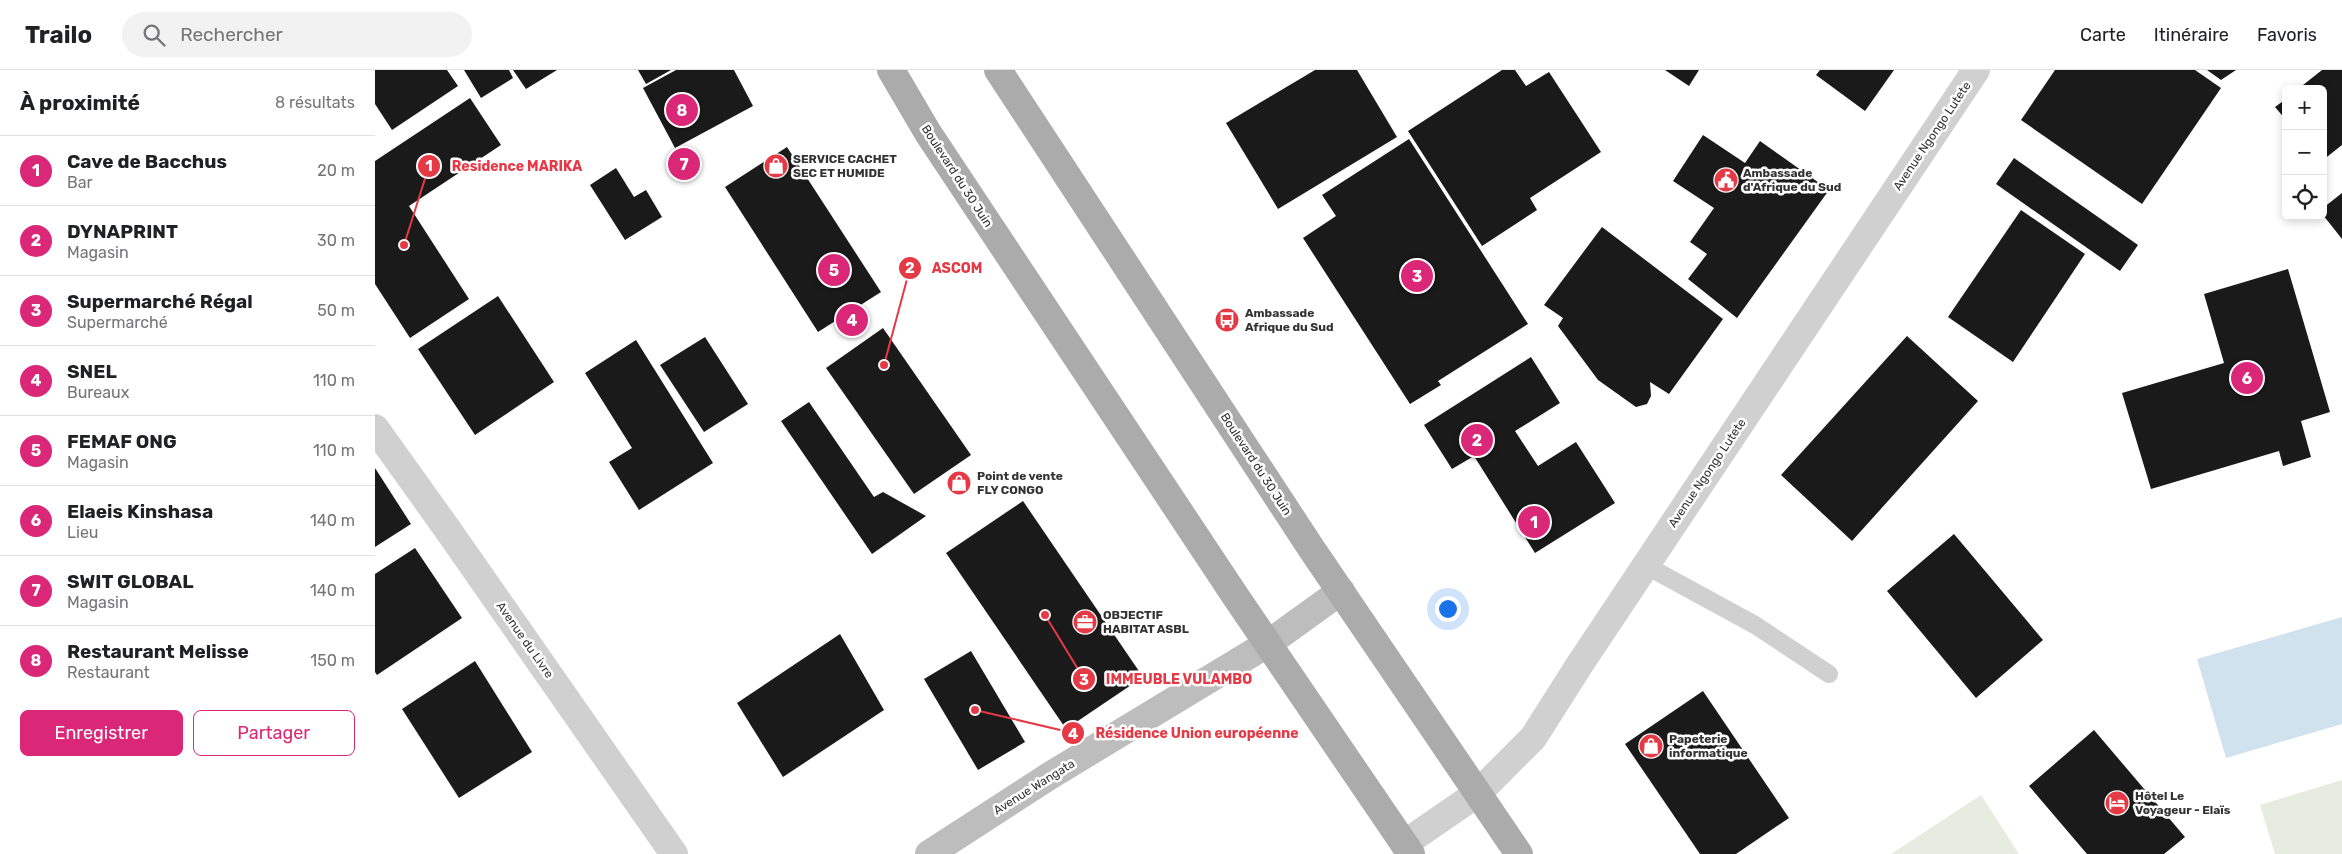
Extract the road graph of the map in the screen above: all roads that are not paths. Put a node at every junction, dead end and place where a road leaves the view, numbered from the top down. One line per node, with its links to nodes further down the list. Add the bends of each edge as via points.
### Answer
1 (891, 70): 7 (main road, Boulevard du 30 Juin, via 929,134)
2 (998, 70): 6 (main road, Boulevard du 30 Juin)
3 (1976, 70): 5 (street, Avenue Ngongo Lutete)
4 (375, 428): 11 (street, Avenue du Livre)
5 (1645, 565): 8 (lane, via 1755,625); 9 (street, Avenue Ngongo Lutete, via 1533,738)
6 (1341, 590): 7 (street, Avenue Wangata); 9 (main road, Boulevard du 30 Juin)
7 (1269, 643): 10 (main road, Boulevard du 30 Juin); 12 (street, Avenue Wangata, via 1051,775)
8 (1829, 674)
9 (1478, 792): 10 (street, Avenue Ngongo Lutete); 13 (main road, Boulevard du 30 Juin)
10 (1408, 849)
11 (674, 854)
12 (929, 854)
13 (1519, 854)

